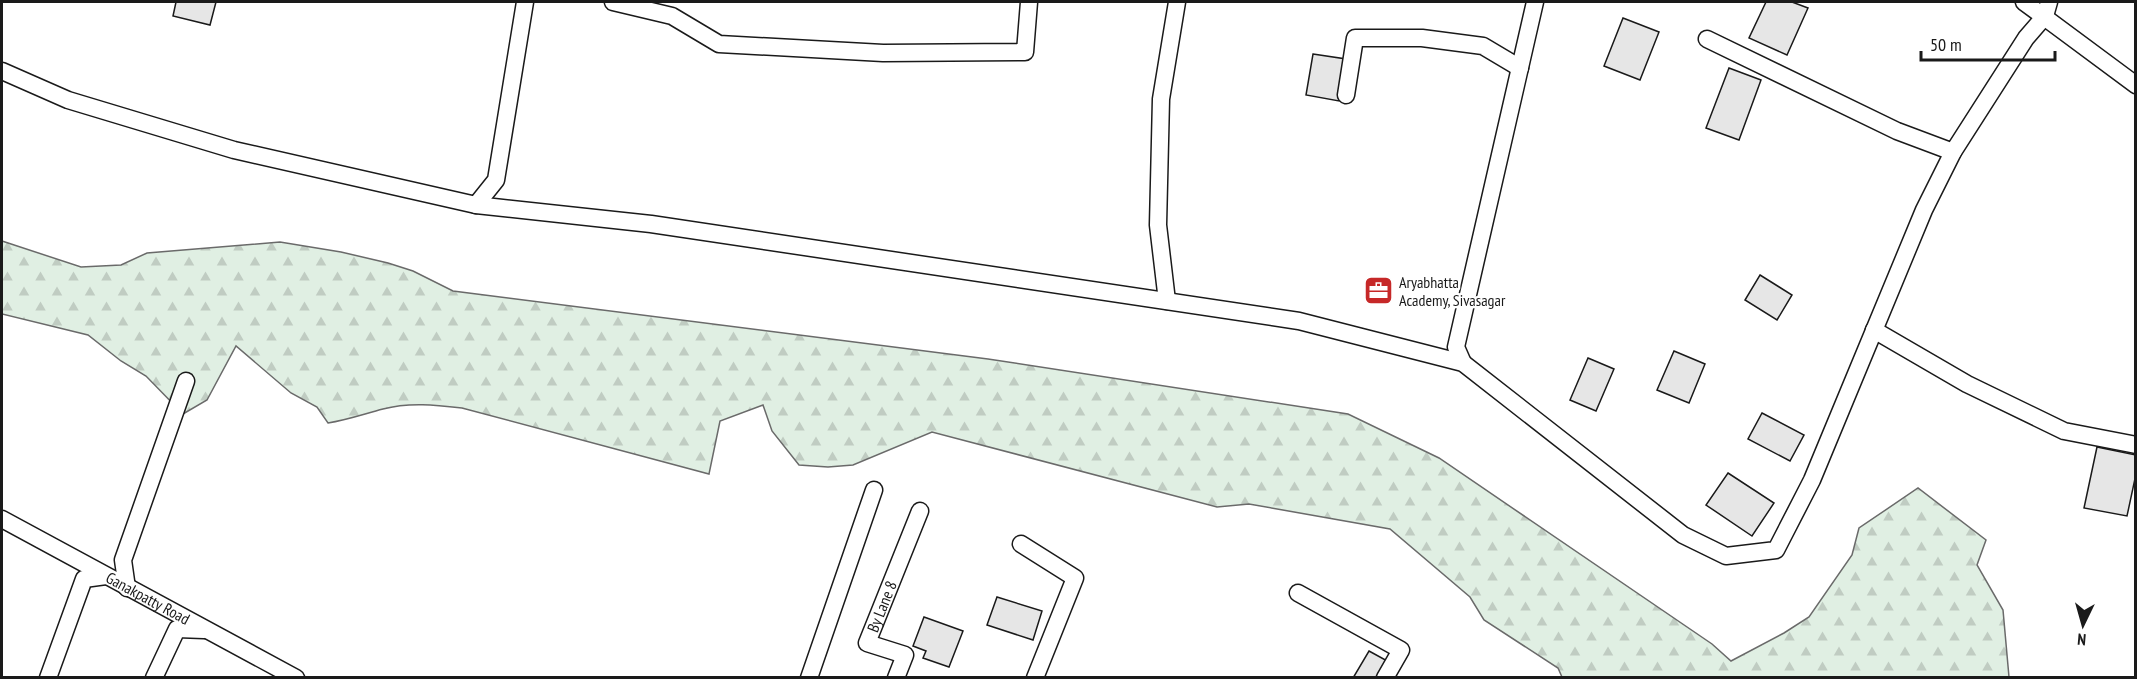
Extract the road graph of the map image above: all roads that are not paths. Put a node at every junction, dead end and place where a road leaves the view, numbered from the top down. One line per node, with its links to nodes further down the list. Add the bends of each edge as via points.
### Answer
1 (525, 2): 14 (street, via 496,180)
2 (613, 2): 3 (street, via 672,16 719,44 883,53 1025,52)
3 (1029, 2)
4 (1177, 2): 15 (street, via 1161,99 1158,225)
5 (1535, 2): 9 (street)
6 (2024, 2): 7 (street)
7 (2047, 9): 11 (street); 13 (street)
8 (1707, 39): 13 (street, via 1897,131)
9 (1520, 68): 12 (street, via 1483,46 1422,38 1355,38); 17 (street, via 1456,347)
10 (2, 71): 14 (street, via 68,100 234,150)
11 (2136, 85)
12 (1346, 95)
13 (1953, 152): 16 (street)
14 (476, 206): 15 (street, via 651,224)
15 (1167, 302): 17 (street, via 1299,321)
16 (1874, 330): 17 (street, via 1812,480 1776,550 1726,556 1683,535); 19 (street, via 1966,384 2064,431)
17 (1463, 363)
18 (186, 381): 25 (street, via 123,560)
19 (2136, 445)
20 (874, 490): 31 (street)
21 (920, 511): 32 (street, By Lane 8, via 867,642 905,655)
22 (2, 519): 24 (street, Ganakpatty Road)
23 (1021, 544): 33 (street, via 1076,578)
24 (106, 576): 25 (street, Ganakpatty Road); 28 (street, via 84,579)
25 (128, 588): 27 (street, Ganakpatty Road)
26 (1298, 593): 34 (street, via 1401,650)
27 (208, 630): 29 (street, via 177,629); 30 (street, Ganakpatty Road)
28 (48, 678)
29 (154, 678)
30 (296, 678)
31 (809, 678)
32 (896, 678)
33 (1035, 678)
34 (1385, 678)

